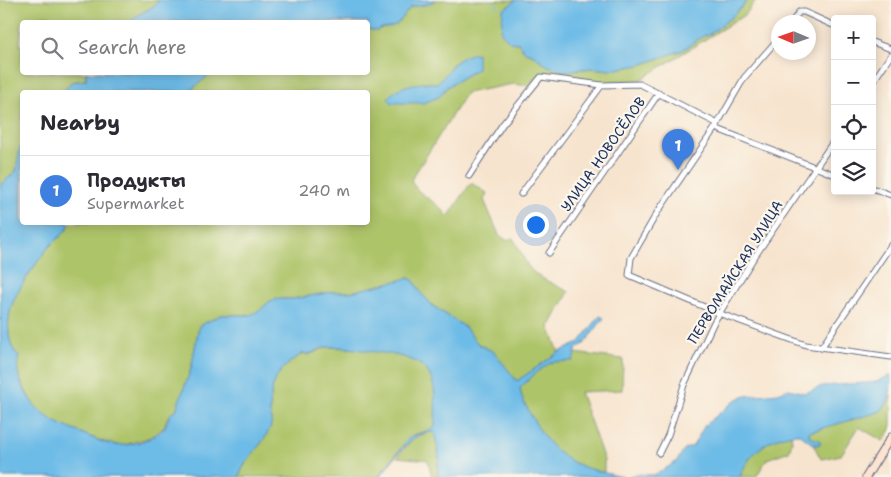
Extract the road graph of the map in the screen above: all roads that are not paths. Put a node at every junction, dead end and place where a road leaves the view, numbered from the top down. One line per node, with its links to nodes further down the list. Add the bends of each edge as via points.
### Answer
1 (797, 15): 2 (street, via 799,12)
2 (812, 15)
3 (816, 17): 4 (street)
4 (831, 24)
5 (876, 43): 7 (street)
6 (771, 47): 12 (street, via 744,78)
7 (891, 49)
8 (891, 55): 9 (street)
9 (876, 77)
10 (602, 85): 11 (street, via 640,84); 16 (street, via 544,77 537,80 502,125); 18 (street)
11 (659, 93): 12 (street); 21 (street, УЛИЦА НОВОСЁЛОВ)
12 (717, 126): 14 (street); 22 (street, via 633,253 629,275)
13 (831, 145): 14 (street, ПЕРВОМАЙСКАЯ УЛИЦА)
14 (815, 168): 15 (street); 22 (street, ПЕРВОМАЙСКАЯ УЛИЦА)
15 (831, 174)
16 (469, 176)
17 (876, 189): 19 (street)
18 (521, 194)
19 (891, 195)
20 (891, 245): 23 (street)
21 (550, 253)
22 (721, 314): 23 (street); 26 (street, ПЕРВОМАЙСКАЯ УЛИЦА, via 699,351)
23 (821, 348): 24 (street)
24 (891, 357)
25 (891, 437): 27 (street)
26 (659, 453)
27 (866, 477)

